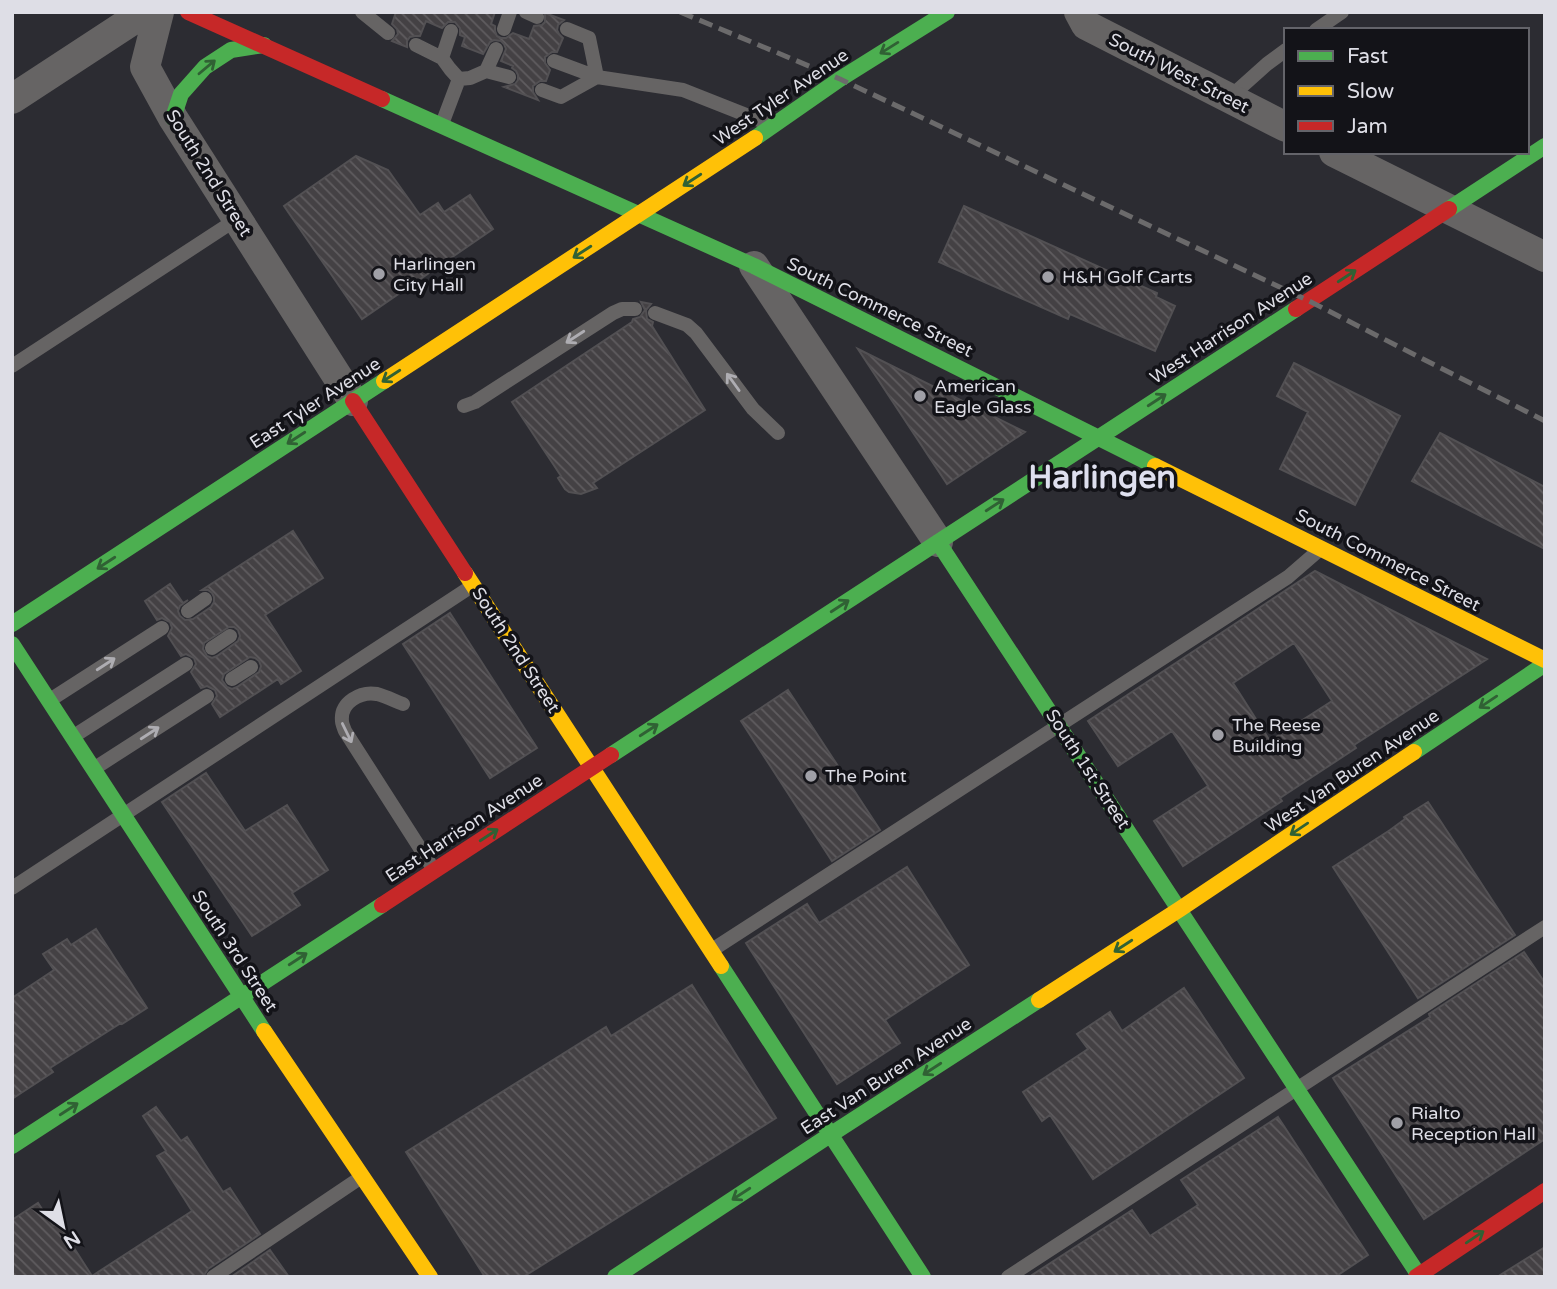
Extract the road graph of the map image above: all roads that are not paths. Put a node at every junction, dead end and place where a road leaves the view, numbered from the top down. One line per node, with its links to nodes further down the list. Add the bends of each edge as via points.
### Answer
1 (145, 12): 26 (street)
2 (159, 12): 27 (street, South 2nd Street, via 145,67)
3 (188, 12): 14 (main road, South Commerce Street)
4 (362, 12): 13 (lane)
5 (509, 12): 10 (lane)
6 (947, 12): 28 (main road, West Tyler Avenue, one-way to 28)
7 (1342, 12): 9 (lane)
8 (1075, 17): 25 (street, South West Street)
9 (1319, 28)
10 (504, 29)
11 (567, 29): 22 (lane, via 589,38)
12 (451, 32): 18 (lane)
13 (388, 33)
14 (264, 45): 27 (main road, one-way to 14, via 181,94 205,67 231,50); 29 (main road, South Commerce Street)
15 (416, 45): 18 (lane)
16 (496, 49): 20 (lane)
17 (1284, 52): 25 (lane)
18 (442, 58): 23 (lane)
19 (554, 61): 22 (lane)
20 (486, 71): 21 (lane); 23 (lane)
21 (509, 77)
22 (597, 77): 24 (lane, via 561,97); 28 (lane, via 683,90)
23 (459, 79): 29 (lane)
24 (542, 90)
25 (1229, 98): 30 (street, South West Street)
26 (12, 99)
27 (173, 118): 35 (street, South 2nd Street)
28 (773, 125): 34 (main road, West Tyler Avenue, one-way to 34)
29 (441, 126): 34 (main road, South Commerce Street)
30 (1284, 126)
31 (1545, 146): 33 (main road, West Harrison Avenue)
32 (1338, 154): 33 (street)
33 (1447, 210): 36 (street); 44 (main road, West Harrison Avenue, one-way to 33)
34 (639, 215): 37 (main road, South Commerce Street); 41 (main road, East Tyler Avenue, one-way to 41)
35 (237, 219): 40 (lane); 41 (street, South 2nd Street)
36 (1545, 257)
37 (754, 266): 44 (main road, South Commerce Street); 45 (street, South 1st Street)
38 (635, 309): 42 (lane, one-way to 42, via 613,313)
39 (655, 313): 43 (lane, one-way to 39, via 753,409 696,333)
40 (12, 366)
41 (353, 401): 47 (main road, South 2nd Street); 50 (main road, East Tyler Avenue, one-way to 50)
42 (464, 406)
43 (778, 433)
44 (1099, 437): 45 (main road, West Harrison Avenue, one-way to 44); 46 (main road, South Commerce Street)
45 (937, 542): 62 (main road, South 1st Street); 64 (main road, East Harrison Avenue, one-way to 45)
46 (1321, 548): 55 (main road, South Commerce Street); 62 (lane, via 1288,578)
47 (474, 586): 64 (main road, South 2nd Street); 66 (lane)
48 (205, 599): 49 (lane)
49 (188, 611)
50 (12, 624)
51 (162, 628): 60 (lane, one-way to 51)
52 (230, 636): 54 (lane)
53 (12, 644): 60 (main road, South 3rd Street)
54 (212, 648)
55 (1545, 662): 69 (main road, West Van Buren Avenue, one-way to 69)
56 (186, 664): 63 (lane)
57 (251, 667): 58 (lane)
58 (232, 679)
59 (206, 696): 65 (lane, one-way to 59)
60 (49, 701): 63 (main road, South 3rd Street)
61 (403, 704): 67 (lane, one-way to 67, via 366,694 347,705 341,719)
62 (1059, 726): 69 (main road, South 1st Street); 71 (lane)
63 (72, 737): 65 (main road, South 3rd Street)
64 (592, 767): 67 (main road, East Harrison Avenue, one-way to 64); 71 (main road, South 2nd Street)
65 (94, 769): 66 (main road, South 3rd Street)
66 (123, 815): 68 (lane); 72 (main road, South 3rd Street)
67 (434, 870): 72 (main road, East Harrison Avenue, one-way to 67)
68 (12, 888)
69 (1180, 909): 73 (main road, South 1st Street); 74 (main road, East Van Buren Avenue, one-way to 74)
70 (1545, 927): 73 (lane)
71 (711, 951): 74 (main road, South 2nd Street)
72 (241, 996): 75 (main road, East Harrison Avenue, one-way to 72); 76 (main road, South 3rd Street)
73 (1297, 1089): 78 (main road, South 1st Street); 83 (lane)
74 (830, 1135): 81 (main road, East Van Buren Avenue, one-way to 81); 82 (main road, South 2nd Street)
75 (12, 1146)
76 (361, 1178): 79 (lane); 80 (main road, South 3rd Street)
77 (1545, 1191): 78 (main road, one-way to 77)
78 (1418, 1276)
79 (213, 1277)
80 (430, 1277)
81 (615, 1277)
82 (923, 1277)
83 (1008, 1277)

